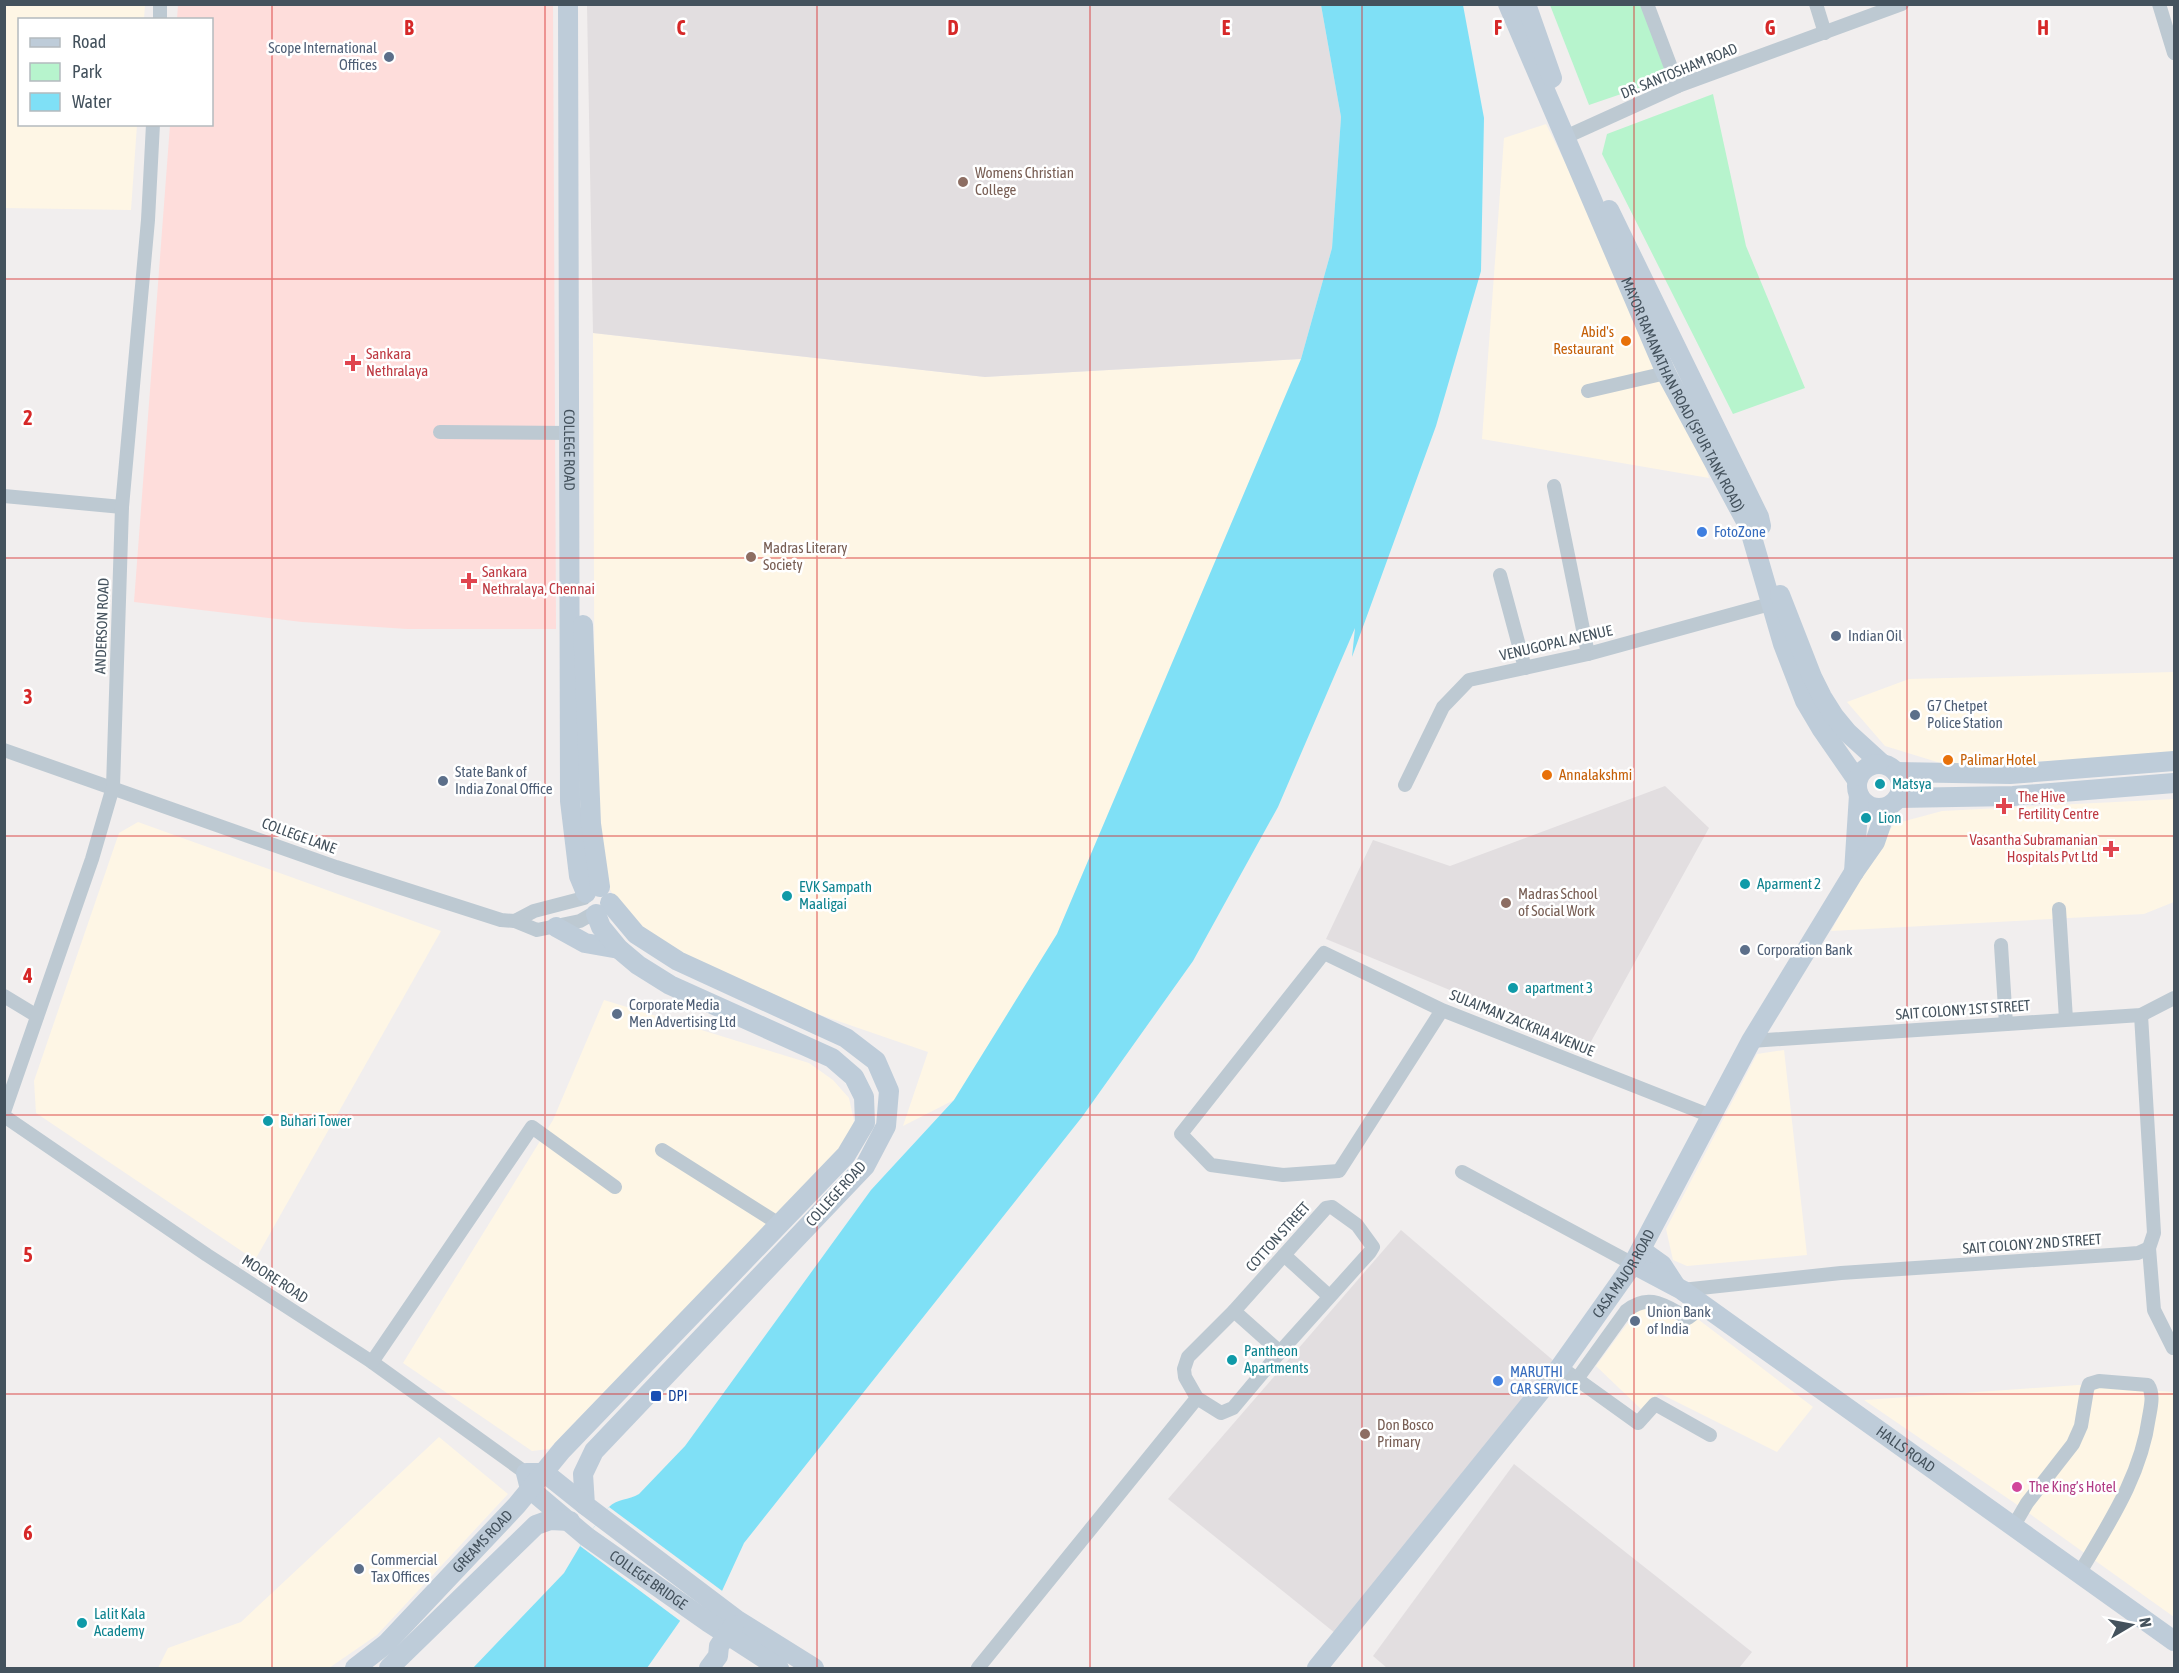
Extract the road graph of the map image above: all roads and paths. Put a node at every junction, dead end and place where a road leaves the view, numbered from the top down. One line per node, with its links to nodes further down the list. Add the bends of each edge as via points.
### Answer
1 (568, 4): 17 (main road, COLLEGE ROAD)
2 (579, 4): 34 (main road, COLLEGE ROAD, via 582,609)
3 (1508, 4): 14 (main road, MAYOR RAMANATHAN ROAD (SPUR TANK ROAD))
4 (1526, 4): 13 (main road, MAYOR RAMANATHAN ROAD (SPUR TANK ROAD))
5 (1647, 4): 11 (street)
6 (1816, 4): 9 (street)
7 (1902, 4): 9 (street, DR. SANTOSHAM ROAD)
8 (2159, 4): 10 (street)
9 (1825, 33): 11 (street, DR. SANTOSHAM ROAD)
10 (2175, 53)
11 (1678, 86): 13 (street, DR. SANTOSHAM ROAD)
12 (153, 126): 20 (street, ANDERSON ROAD)
13 (1572, 134): 27 (main road, MAYOR RAMANATHAN ROAD (SPUR TANK ROAD), via 1759,517 1781,599 1812,677 1848,733)
14 (1666, 373): 15 (street); 22 (main road, MAYOR RAMANATHAN ROAD (SPUR TANK ROAD), via 1749,527)
15 (1588, 391)
16 (440, 432): 17 (street)
17 (570, 433): 34 (main road, COLLEGE ROAD, via 570,801 579,876)
18 (1554, 486): 23 (street)
19 (4, 496): 20 (street)
20 (122, 507): 30 (street, ANDERSON ROAD)
21 (1500, 575): 24 (street)
22 (1770, 603): 23 (street, VENUGOPAL AVENUE); 31 (main road, MAYOR RAMANATHAN ROAD (SPUR TANK ROAD), via 1805,701)
23 (1588, 654): 24 (street, VENUGOPAL AVENUE)
24 (1525, 668): 29 (street, VENUGOPAL AVENUE, via 1469,680 1443,707)
25 (4, 750): 30 (street, COLLEGE LANE)
26 (2175, 761): 27 (main road, via 2010,774)
27 (1889, 767): 31 (main road, via 1868,766 1862,771); 32 (main road, via 1901,785)
28 (2175, 783): 32 (main road)
29 (1405, 785)
30 (113, 787): 36 (street, COLLEGE LANE, via 336,867 501,920); 44 (street, ANDERSON ROAD)
31 (1858, 788): 32 (main road, via 1868,805); 33 (main road)
32 (1892, 802): 33 (main road, CASA MAJOR ROAD, via 1875,842)
33 (1854, 873): 47 (main road, CASA MAJOR ROAD)
34 (595, 902): 36 (street, via 534,911); 37 (street, COLLEGE LANE, via 580,921); 39 (main road, COLLEGE ROAD, via 601,927); 70 (main road, COLLEGE ROAD, via 678,961 846,1038 876,1061 889,1091 886,1126 865,1166 594,1451 583,1474)
35 (2059, 909): 45 (street)
36 (515, 921): 37 (street, COLLEGE LANE, via 537,930)
37 (556, 927): 39 (main road, via 585,942)
38 (2001, 945): 46 (street)
39 (619, 949): 53 (main road, COLLEGE ROAD, via 670,986 832,1058 854,1077 864,1097 865,1123 846,1155)
40 (4, 996): 44 (street)
41 (2175, 998): 43 (street, SAIT COLONY 1ST STREET)
42 (1442, 1010): 42 (street, SULAIMAN ZACKRIA AVENUE, via 1339,1171 1283,1175 1211,1165 1181,1134 1323,953); 49 (street, SULAIMAN ZACKRIA AVENUE)
43 (2141, 1015): 45 (street, SAIT COLONY 1ST STREET); 54 (street, via 2154,1233)
44 (37, 1016): 48 (street, ANDERSON ROAD)
45 (2066, 1019): 46 (street, SAIT COLONY 1ST STREET)
46 (2006, 1024): 47 (street, SAIT COLONY 1ST STREET)
47 (1751, 1041): 49 (main road, CASA MAJOR ROAD)
48 (4, 1114): 64 (street, MOORE ROAD, via 207,1255)
49 (1711, 1116): 56 (main road, CASA MAJOR ROAD)
50 (662, 1150): 53 (street)
51 (1462, 1172): 56 (street)
52 (615, 1187): 64 (street, via 532,1128)
53 (779, 1224): 69 (main road, COLLEGE ROAD)
54 (2149, 1248): 57 (street, SAIT COLONY 2ND STREET, via 2138,1253); 62 (street, via 2154,1310)
55 (1284, 1255): 59 (street); 59 (street, COTTON STREET, via 1326,1208 1332,1207 1357,1225 1373,1247); 61 (street, COTTON STREET)
56 (1637, 1257): 57 (main road, HALLS ROAD, via 1658,1279); 58 (main road, CASA MAJOR ROAD)
57 (1678, 1287): 58 (main road, via 1653,1282); 60 (main road, HALLS ROAD)
58 (1613, 1292): 65 (main road, CASA MAJOR ROAD)
59 (1329, 1296): 63 (street, COTTON STREET)
60 (1704, 1306): 66 (street, via 1688,1318 1652,1300 1634,1304); 72 (main road, HALLS ROAD)
61 (1234, 1311): 63 (street); 67 (street, COTTON STREET, via 1185,1362 1185,1377)
62 (2173, 1348)
63 (1280, 1352): 67 (street, COTTON STREET, via 1229,1411 1221,1413)
64 (372, 1362): 69 (street, MOORE ROAD)
65 (1560, 1367): 66 (street); 84 (main road, CASA MAJOR ROAD)
66 (1577, 1379): 68 (street, via 1638,1423 1655,1404)
67 (1197, 1398): 83 (street)
68 (1710, 1435)
69 (534, 1478): 70 (main road); 71 (main road, COLLEGE BRIDGE); 78 (main road, GREAMS ROAD, via 386,1644)
70 (585, 1505): 74 (main road, COLLEGE BRIDGE)
71 (570, 1521): 74 (main road, COLLEGE BRIDGE, via 587,1537); 79 (main road, GREAMS ROAD, via 550,1520 536,1525)
72 (2013, 1527): 73 (main road, HALLS ROAD); 73 (street, via 2073,1444 2090,1384 2098,1381 2148,1385 2152,1400 2146,1436 2129,1487)
73 (2079, 1574): 76 (main road, HALLS ROAD)
74 (713, 1614): 75 (main road)
75 (728, 1634): 77 (main road); 80 (main road, via 717,1656); 82 (main road)
76 (2175, 1641)
77 (762, 1659): 80 (main road, via 736,1657); 81 (main road)
78 (355, 1668)
79 (389, 1668)
80 (705, 1668)
81 (779, 1668)
82 (814, 1668)
83 (978, 1668)
84 (1317, 1668)

